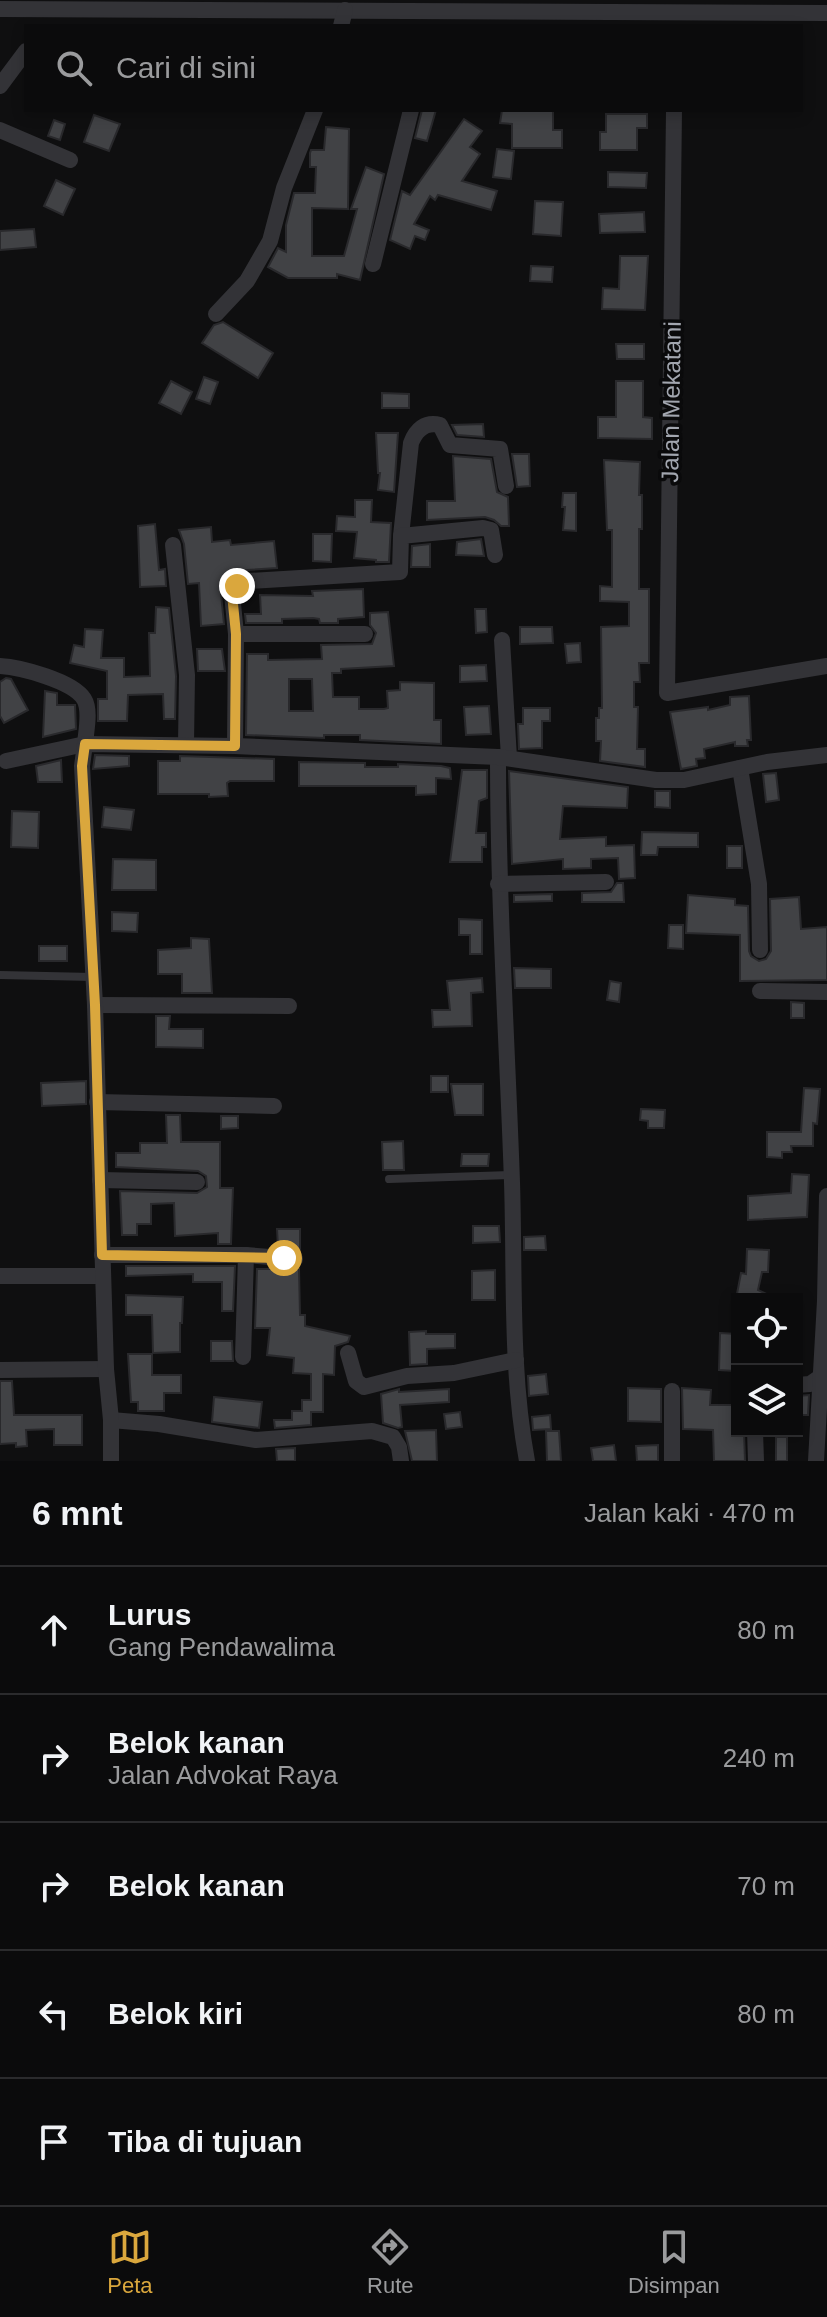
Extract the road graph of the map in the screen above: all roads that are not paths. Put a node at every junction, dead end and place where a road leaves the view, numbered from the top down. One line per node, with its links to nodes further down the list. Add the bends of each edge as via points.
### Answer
1 (131, 5): 4 (street); 5 (street)
2 (808, 7): 6 (street); 7 (street)
3 (0, 9): 4 (street)
4 (56, 10): 9 (street)
5 (349, 11): 8 (street)
6 (670, 13): 8 (street)
7 (827, 13)
8 (430, 18)
9 (46, 24)
10 (24, 54): 11 (street)
11 (0, 86)
12 (314, 112): 18 (street, via 270,241 247,281)
13 (411, 112): 17 (street)
14 (674, 112): 27 (street, Jalan Mekatani, via 667,693)
15 (0, 130): 16 (street)
16 (70, 160)
17 (373, 264)
18 (216, 314)
19 (506, 486): 20 (street, via 500,449 450,445 440,425 422,427 411,443)
20 (401, 536): 22 (street, via 483,528 491,530); 23 (street, via 400,572 242,583 232,594)
21 (173, 545): 29 (street, via 187,675)
22 (495, 555)
23 (236, 634): 24 (street); 30 (street)
24 (365, 634)
25 (502, 640): 32 (street)
26 (0, 666): 28 (street, via 48,677 80,694 87,706)
27 (827, 666)
28 (85, 744): 29 (street); 33 (street); 39 (street)
29 (186, 744): 30 (street)
30 (235, 746): 32 (street)
31 (827, 755): 34 (street)
32 (503, 757): 34 (street, via 656,780); 36 (street)
33 (6, 761)
34 (740, 768): 37 (street, via 759,884)
35 (606, 882): 36 (street)
36 (498, 884): 46 (street)
37 (760, 950)
38 (0, 975): 39 (lane)
39 (93, 977): 42 (street)
40 (760, 991): 41 (street)
41 (827, 992)
42 (95, 1005): 43 (street); 44 (street)
43 (289, 1006)
44 (97, 1102): 45 (street); 48 (street)
45 (274, 1106)
46 (511, 1175): 47 (lane); 58 (street)
47 (389, 1179)
48 (100, 1180): 49 (street); 51 (street)
49 (197, 1182)
50 (827, 1196): 59 (street)
51 (102, 1255): 52 (street); 55 (street)
52 (246, 1255): 53 (street); 57 (street)
53 (295, 1259)
54 (0, 1276): 55 (street)
55 (103, 1276): 60 (street)
56 (348, 1353): 58 (street, via 356,1381 364,1387)
57 (243, 1357)
58 (516, 1360): 68 (street)
59 (823, 1367): 62 (street, via 810,1384); 71 (street)
60 (106, 1369): 61 (street); 64 (street)
61 (0, 1370)
62 (803, 1385)
63 (672, 1391): 69 (street)
64 (111, 1420): 66 (street); 67 (street, via 256,1440 372,1431 393,1437)
65 (755, 1437): 70 (street)
66 (111, 1461)
67 (401, 1461)
68 (527, 1461)
69 (672, 1461)
70 (756, 1461)
71 (816, 1461)

